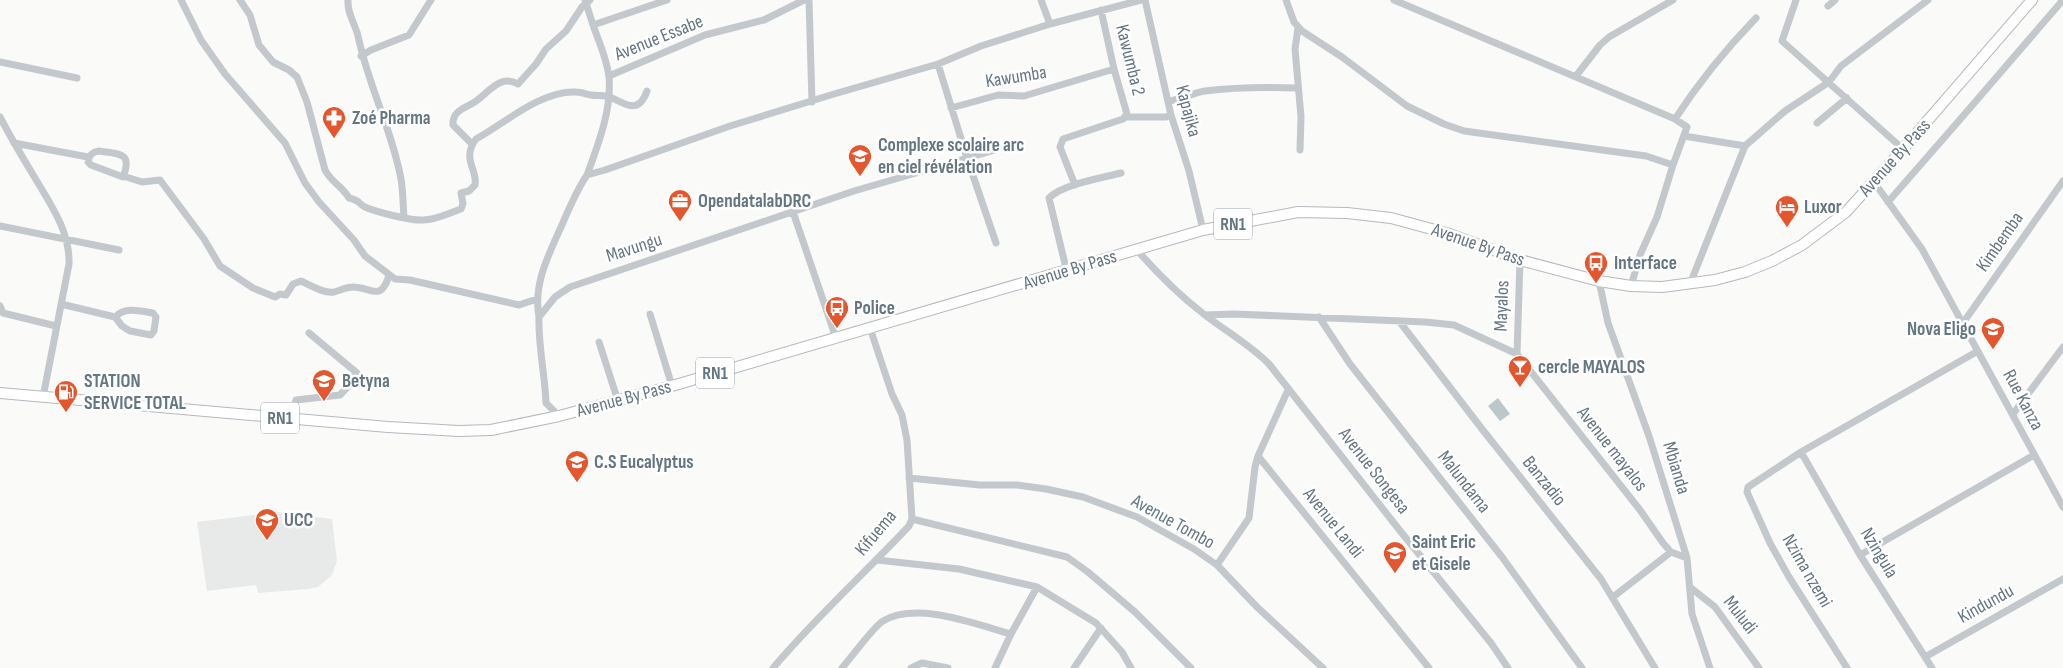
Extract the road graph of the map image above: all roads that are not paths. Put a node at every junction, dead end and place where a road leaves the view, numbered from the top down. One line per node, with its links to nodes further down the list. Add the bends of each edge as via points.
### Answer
1 (181, 0): 73 (street, via 201,40 225,74 286,143 303,179 319,202 365,256)
2 (240, 0): 64 (street, via 250,15 259,45 272,62 297,77 330,180 349,198 358,200 365,207)
3 (348, 0): 26 (street)
4 (432, 0): 26 (street, via 410,35)
5 (667, 0): 24 (street)
6 (804, 0): 30 (street, Avenue Essabe, via 764,20 705,36)
7 (808, 0): 39 (street)
8 (1041, 0): 23 (street)
9 (1143, 0): 19 (street); 38 (street, Kapajika)
10 (1286, 0): 25 (street)
11 (1394, 0): 31 (street)
12 (1673, 0): 31 (street, via 1609,37)
13 (1796, 0): 33 (street, via 1782,41)
14 (1835, 0): 20 (street)
15 (1928, 0): 33 (street, via 1841,66)
16 (2032, 0): 50 (highway, Avenue By Pass / RN1)
17 (2063, 0): 62 (street)
18 (587, 1): 24 (street); 48 (street, via 518,84 499,82 473,104 463,107 453,119 453,125)
19 (1117, 3): 21 (street)
20 (1828, 6)
21 (1101, 10): 23 (street); 29 (street, Kawumba 2)
22 (1756, 18): 44 (street, via 1726,49)
23 (1050, 24): 28 (street)
24 (593, 25): 30 (street)
25 (1298, 28): 34 (street, via 1295,49); 55 (street, via 1407,106 1454,128 1646,156)
26 (361, 56): 64 (street, via 401,177)
27 (0, 62): 32 (street)
28 (938, 64): 39 (street); 40 (street)
29 (1114, 69): 40 (street, Kawumba, via 1024,96 998,95); 43 (street, Kawumba 2)
30 (609, 76): 36 (street)
31 (1576, 76): 44 (street)
32 (77, 78)
33 (1829, 82): 37 (street); 49 (street, via 1785,111)
34 (1297, 88): 38 (street, via 1241,87 1202,91); 52 (street, via 1301,117)
35 (647, 92): 36 (street, via 631,106)
36 (608, 96): 48 (street, via 576,92 552,96 518,112); 57 (street, via 603,133)
37 (1847, 98): 45 (street); 50 (street)
38 (1168, 101): 41 (street, Kapajika)
39 (812, 102): 57 (street)
40 (951, 108): 54 (street)
41 (1171, 115): 43 (street); 66 (street, Kapajika)
42 (0, 116): 47 (street)
43 (1126, 117): 61 (street, via 1061,142)
44 (1675, 119): 46 (street, via 1687,127)
45 (1817, 124)
46 (1684, 136): 49 (street); 55 (street)
47 (14, 143): 53 (street); 67 (street, via 55,210)
48 (472, 144): 64 (street, via 470,165 476,182 469,191 461,192 463,207 428,219)
49 (1745, 146): 75 (street)
50 (1903, 149): 60 (highway, Avenue By Pass / RN1)
51 (994, 150): 54 (street, Mavungu)
52 (1300, 150)
53 (88, 157): 58 (street, via 91,165); 58 (street, via 99,151 122,154 127,162)
54 (967, 158): 63 (street, Mavungu); 68 (street)
55 (1673, 165): 76 (street)
56 (1122, 173): 61 (street)
57 (587, 174): 77 (street, via 544,266)
58 (123, 176): 73 (street, via 142,182 160,180 220,266 253,288 275,297 286,295 294,284 301,281 327,292 356,287 378,292 386,285)
59 (2063, 181): 86 (street, Kimbemba)
60 (1874, 182): 62 (street, Rue Kanza); 75 (highway, Avenue By Pass / RN1, via 1846,212 1802,245 1744,272)
61 (1075, 185): 72 (street, via 1049,198)
62 (1888, 202): 86 (street, Rue Kanza, via 1922,250)
63 (794, 212): 83 (street, Mavungu, via 570,287 555,297); 90 (street)
64 (404, 217)
65 (0, 226): 67 (street)
66 (1203, 230): 69 (highway, Avenue By Pass / RN1); 71 (highway, Avenue By Pass / RN1, via 1298,212 1347,213 1391,218 1450,234)
67 (66, 240): 70 (street); 78 (street, via 69,264)
68 (996, 243)
69 (1136, 249): 72 (highway, Avenue By Pass / RN1); 81 (street, Avenue Songesa, via 1161,277)
70 (119, 250)
71 (1520, 260): 74 (highway, Avenue By Pass / RN1); 94 (street, Mayalos)
72 (1067, 272): 88 (highway, Avenue By Pass / RN1)
73 (389, 275): 77 (street, via 395,279 519,305)
74 (1599, 281): 76 (highway, Avenue By Pass / RN1); 111 (street, Mbianda, via 1608,323 1650,436)
75 (1690, 284): 76 (highway, Avenue By Pass / RN1)
76 (1631, 286)
77 (538, 299): 83 (street)
78 (61, 304): 82 (street); 87 (street)
79 (1, 312): 87 (street)
80 (650, 314): 95 (street)
81 (1205, 315): 84 (street); 96 (street, Avenue Songesa, via 1256,351)
82 (115, 317): 82 (street, via 130,331 151,335 154,331 156,317 153,314 134,310)
83 (539, 317): 101 (street, via 538,338 545,373 546,403)
84 (1319, 317): 85 (street); 132 (street, Malundama, via 1350,364 1502,557)
85 (1399, 321): 94 (street, via 1454,325); 117 (street, Banzadio)
86 (1963, 323): 93 (street, Rue Kanza)
87 (56, 326): 98 (street)
88 (870, 328): 90 (highway, Avenue By Pass / RN1); 106 (street, Kifuema, via 902,415 909,449)
89 (309, 333): 102 (street, via 357,373 340,395 296,400)
90 (836, 338): 95 (highway, Avenue By Pass / RN1)
91 (599, 342): 99 (street)
92 (2063, 347): 100 (street)
93 (1978, 351): 100 (street, Rue Kanza); 103 (street)
94 (1517, 354): 109 (street, Avenue mayalos)
95 (672, 386): 99 (highway, Avenue By Pass / RN1)
96 (1288, 390): 105 (street); 131 (street, Avenue Songesa)
97 (0, 393): 98 (highway, Avenue By Pass / RN1)
98 (43, 397): 102 (highway, Avenue By Pass / RN1)
99 (618, 401): 101 (highway, Avenue By Pass / RN1)
100 (2012, 414): 104 (street, Rue Kanza)
101 (559, 416): 102 (highway, Avenue By Pass / RN1, via 491,430 459,431)
102 (291, 419)
103 (1801, 452): 110 (street, Nzingula); 136 (street, Nzima nzemi, via 1748,487 1747,492 1784,569)
104 (2034, 455): 107 (street, Rue Kanza); 110 (street)
105 (1258, 456): 113 (street, via 1249,518); 130 (street, Avenue Landi)
106 (909, 478): 108 (street, Kifuema); 113 (street, Avenue Tombo, via 1017,485 1083,497 1137,517)
107 (2063, 507)
108 (912, 519): 112 (street, Kifuema); 128 (street, via 1067,557 1135,612)
109 (1671, 552): 111 (street); 117 (street)
110 (1860, 555): 120 (street, Nzingula)
111 (1687, 558): 116 (street, Mbianda)
112 (878, 560): 115 (street, via 959,569); 121 (street, Kifuema)
113 (1217, 566): 129 (street, Avenue Tombo)
114 (2063, 579): 120 (street, Kindundu)
115 (1037, 587): 118 (street); 119 (street)
116 (1691, 588): 134 (street, Mbianda, via 1692,614); 135 (street, Muludi, via 1715,607)
117 (1613, 597): 133 (street, Banzadio)
118 (1100, 628): 126 (street); 127 (street, via 1122,652)
119 (1010, 634): 122 (street, via 943,616 904,613 882,622); 125 (street)
120 (1925, 657): 137 (street, Nzingula)
121 (773, 668)
122 (842, 668)
123 (911, 668): 124 (street, via 922,662)
124 (948, 668)
125 (995, 668)
126 (1074, 668)
127 (1131, 668)
128 (1191, 668)
129 (1323, 668)
130 (1429, 668)
131 (1508, 668)
132 (1582, 668)
133 (1655, 668)
134 (1710, 668)
135 (1759, 668)
136 (1847, 668)
137 (1932, 668)

